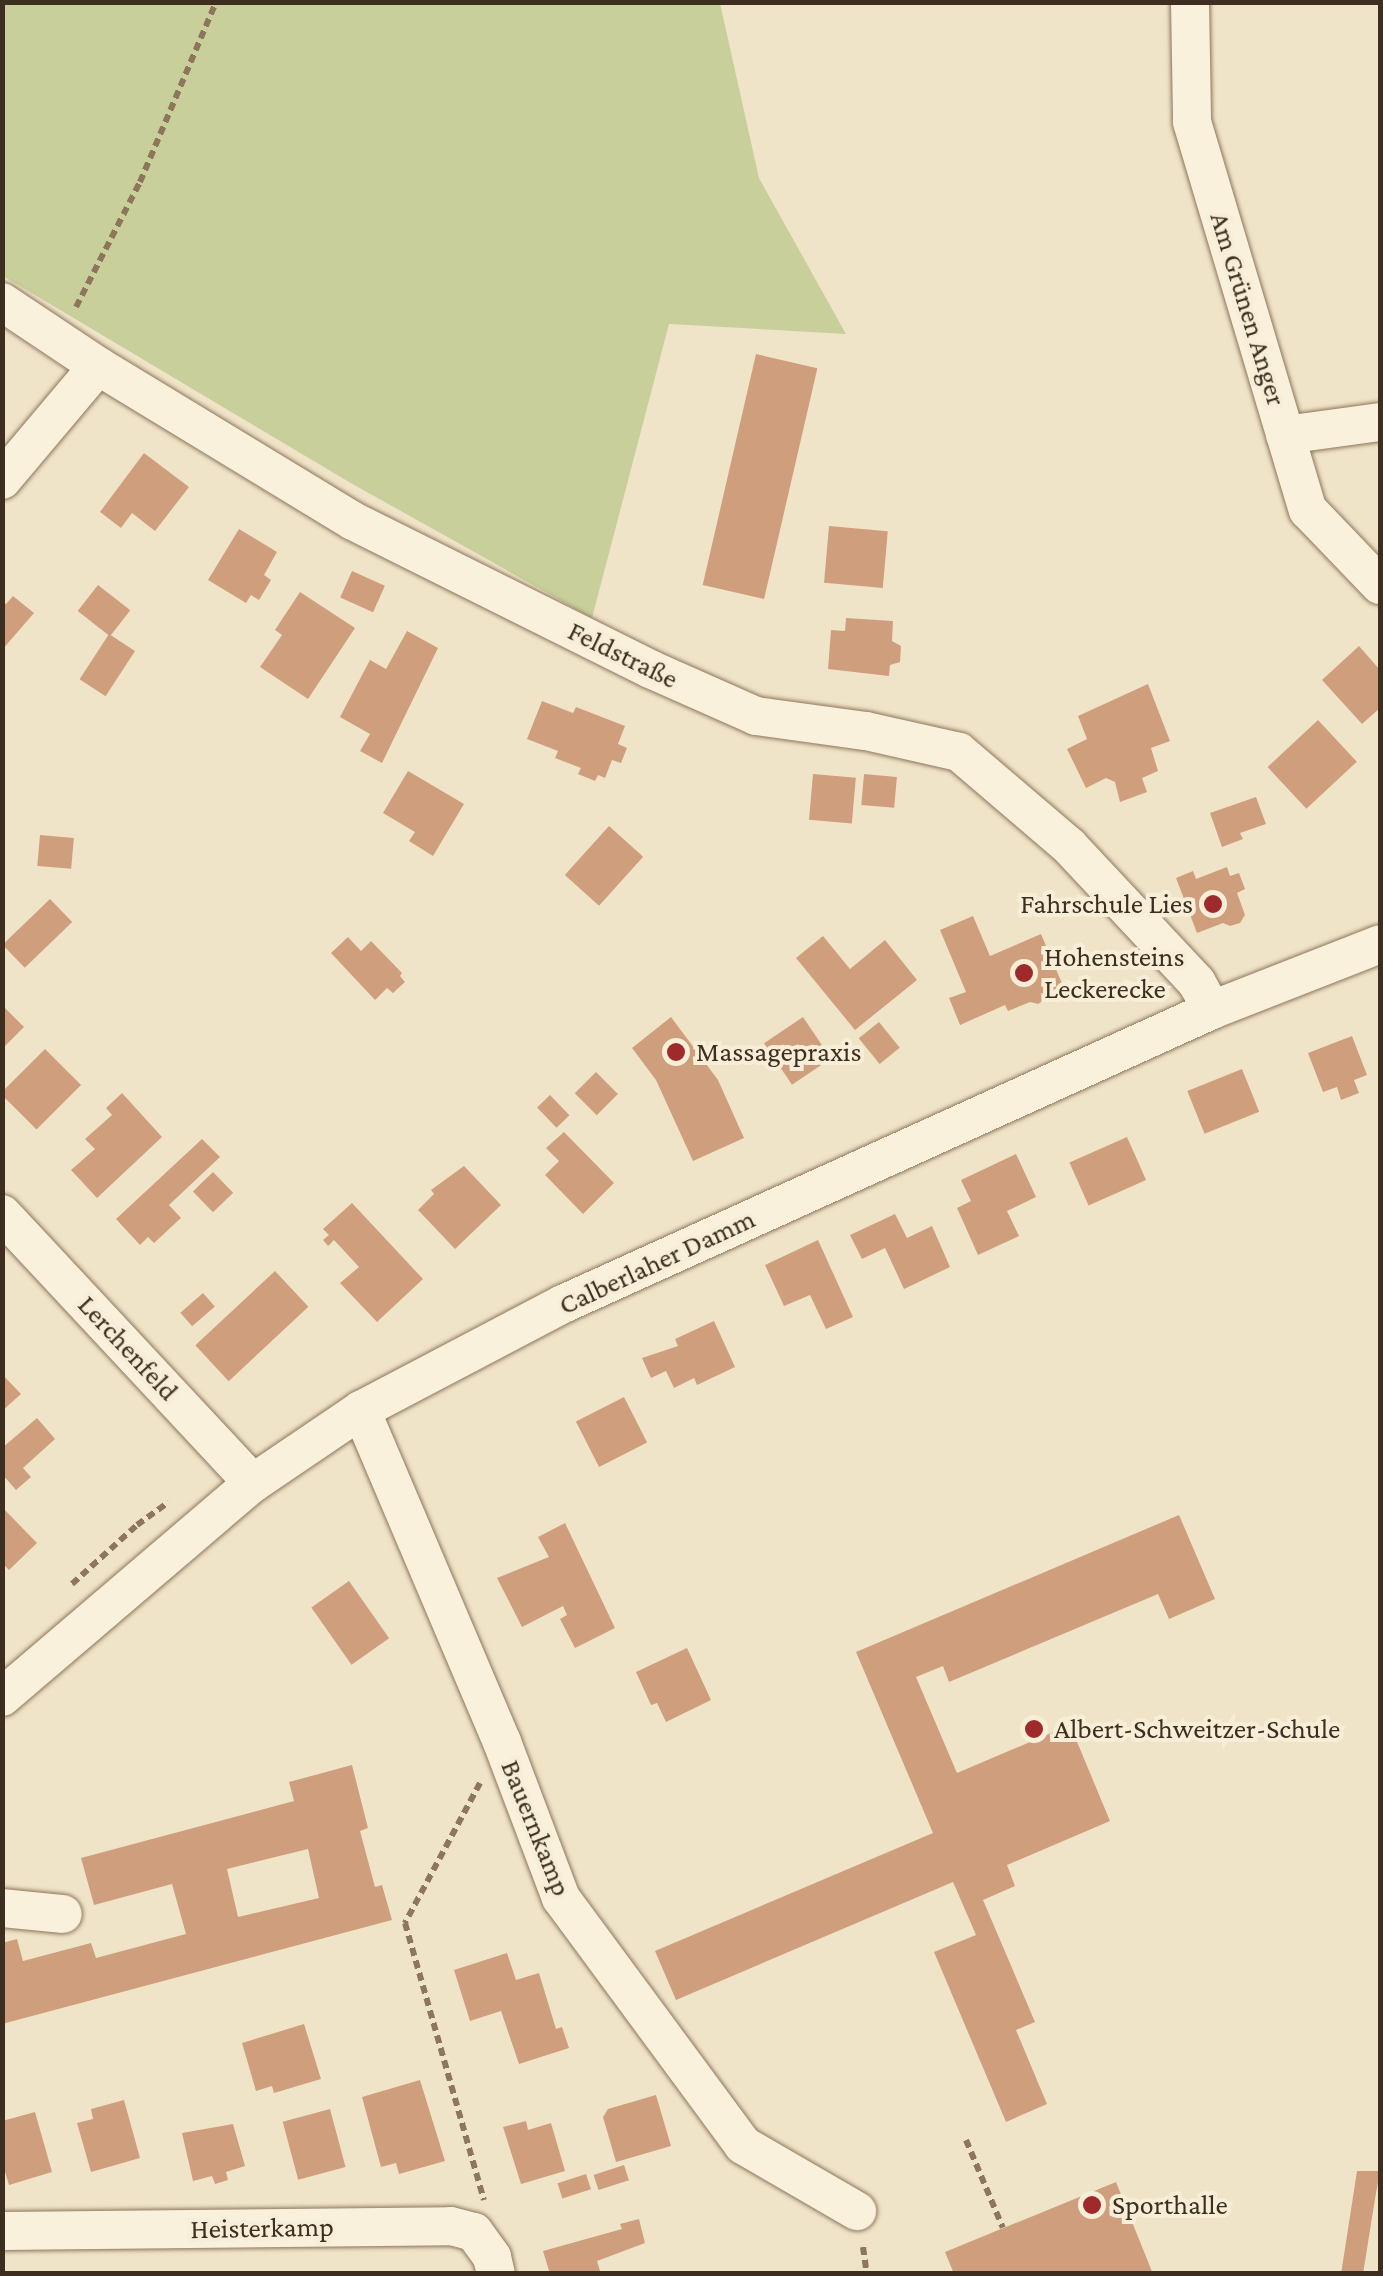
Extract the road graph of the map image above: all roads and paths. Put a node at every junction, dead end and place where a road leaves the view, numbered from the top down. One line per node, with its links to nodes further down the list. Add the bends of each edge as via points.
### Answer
1 (216, 2): 4 (path, via 140,182)
2 (1190, 2): 7 (street, Am Grünen Anger, via 1192,122)
3 (2, 302): 4 (street, Feldstraße)
4 (60, 340): 5 (street, Feldstraße)
5 (98, 366): 8 (street); 11 (street, Feldstraße, via 353,521 667,677 756,716 959,752 1069,846 1197,983)
6 (1380, 422): 7 (street)
7 (1285, 435): 9 (street, Am Grünen Anger, via 1308,510)
8 (2, 480)
9 (1380, 585)
10 (1380, 944): 11 (street, Calberlaher Damm)
11 (1212, 1010): 13 (street, Calberlaher Damm, via 563,1304)
12 (2, 1214): 14 (street, Lerchenfeld)
13 (361, 1410): 14 (street, Calberlaher Damm); 16 (street, Bauernkamp)
14 (253, 1482): 15 (street, Calberlaher Damm)
15 (2, 1697)
16 (502, 1742): 20 (street, Bauernkamp, via 561,1898 742,2145); 23 (path, via 405,1923 485,2203)
17 (2, 1908): 18 (street)
18 (62, 1914)
19 (966, 2140): 21 (path)
20 (857, 2211)
21 (1003, 2228)
22 (2, 2231): 23 (street, Heisterkamp, via 451,2226)
23 (474, 2232): 24 (street)
24 (496, 2274)

